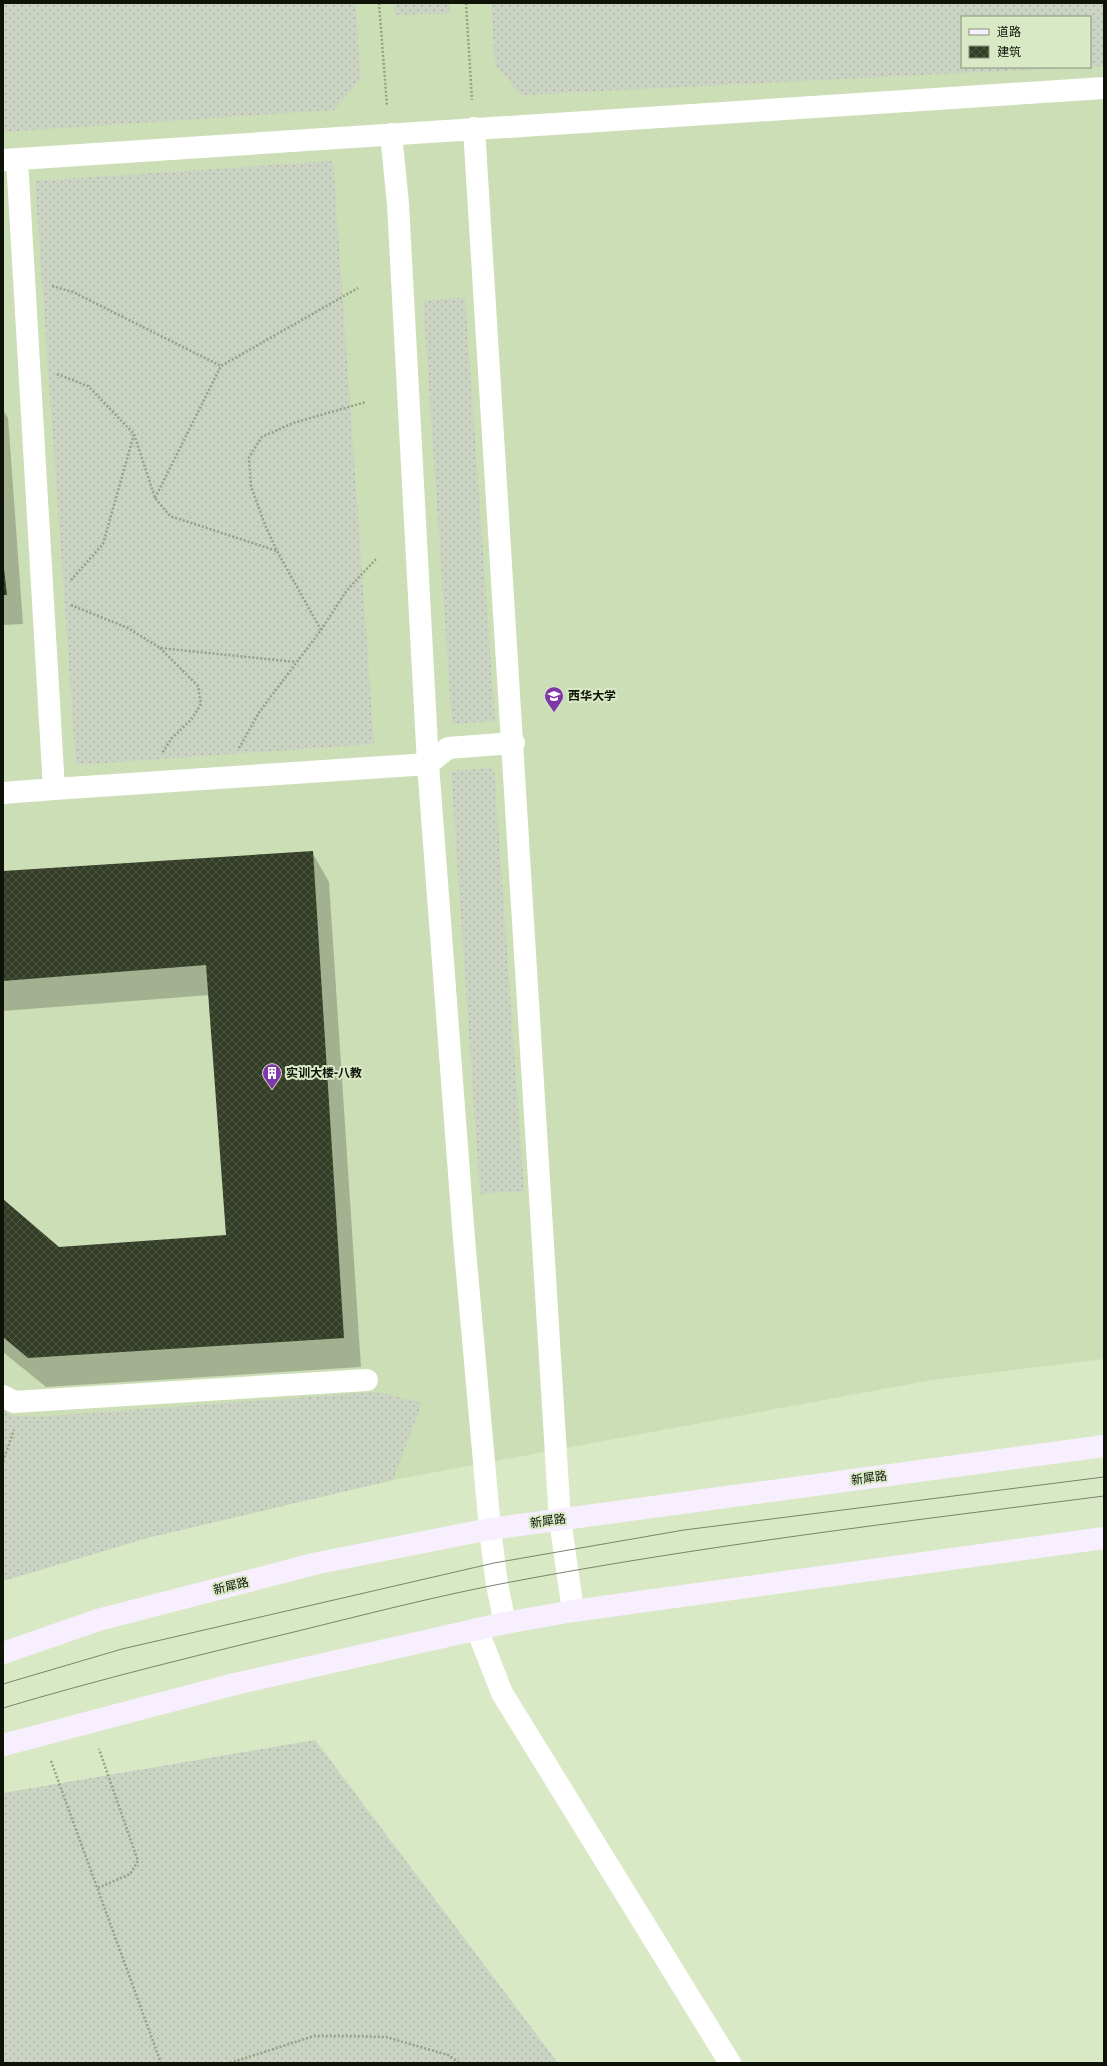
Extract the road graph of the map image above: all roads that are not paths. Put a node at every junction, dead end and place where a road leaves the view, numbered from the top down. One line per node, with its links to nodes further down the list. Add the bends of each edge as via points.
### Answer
1 (1104, 88): 2 (street)
2 (474, 128): 3 (street); 5 (street)
3 (391, 134): 4 (street); 6 (street, via 398,204)
4 (10, 159): 7 (street, via 25,280 48,599)
5 (514, 743): 6 (street, via 448,748); 12 (street)
6 (428, 764): 7 (street); 13 (street, via 464,1239)
7 (54, 789): 8 (street)
8 (3, 792)
9 (367, 1380): 10 (street, via 14,1402)
10 (3, 1396)
11 (1104, 1446): 12 (main road, 新犀路)
12 (560, 1520): 13 (main road, 新犀路); 15 (street)
13 (490, 1529): 16 (street, via 497,1585); 18 (main road, 新犀路, via 311,1565 98,1620)
14 (1104, 1538): 15 (main road)
15 (574, 1611): 16 (main road)
16 (505, 1622): 17 (main road)
17 (477, 1629): 19 (main road, via 235,1684); 20 (street, via 502,1693)
18 (3, 1653)
19 (3, 1744)
20 (730, 2063)

